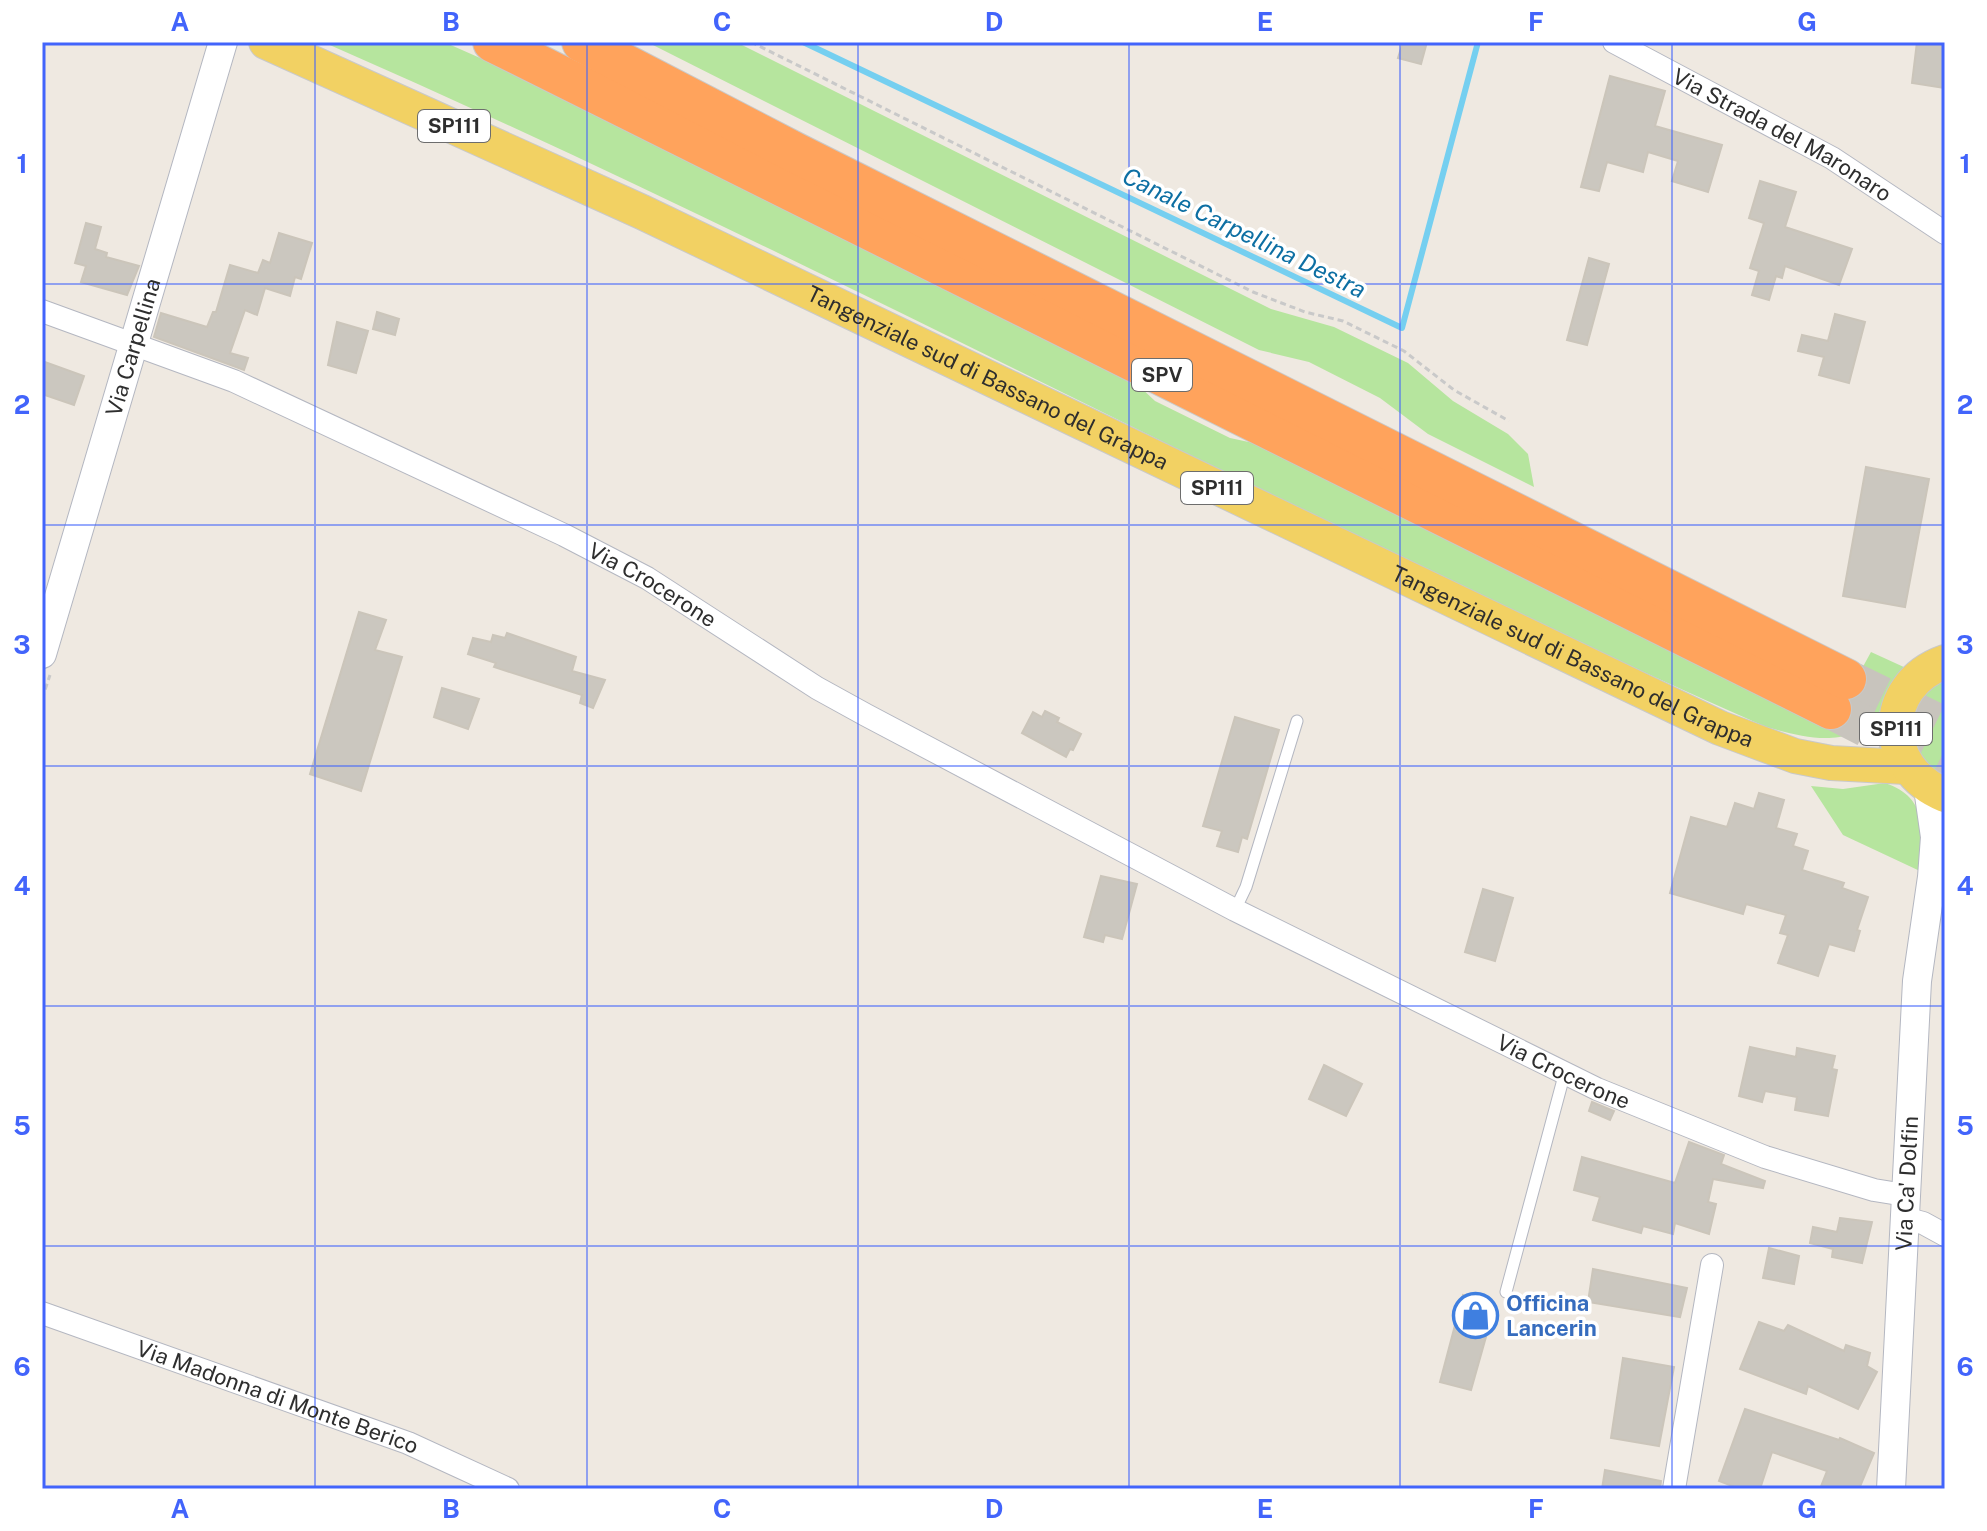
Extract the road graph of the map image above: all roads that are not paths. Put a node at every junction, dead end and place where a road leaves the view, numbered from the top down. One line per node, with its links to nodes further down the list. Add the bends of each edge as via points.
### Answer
1 (266, 42): 13 (main road, Tangenziale sud di Bassano del Grappa / SP111, via 642,212 1720,728)
2 (493, 42): 3 (highway, SPV, via 1838,694)
3 (582, 42)
4 (1614, 42): 6 (street, Via Strada del Maronaro, via 1832,158)
5 (219, 54): 8 (street, Via Carpellina)
6 (1945, 233)
7 (42, 311): 8 (street, Via Crocerone)
8 (132, 345): 9 (street, Via Carpellina); 17 (street, Via Crocerone, via 234,381 564,535 647,578 817,688)
9 (42, 654)
10 (1945, 662): 11 (main road, Tangenziale sud di Bassano del Grappa / SP111, via 1917,678)
11 (1898, 711): 13 (main road, Tangenziale sud di Bassano del Grappa / SP111, via 1880,733 1858,747); 14 (main road, SP111, via 1899,749)
12 (1297, 721): 17 (lane)
13 (1795, 756): 14 (main road, Tangenziale sud di Bassano del Grappa / SP111)
14 (1927, 783): 16 (street, Via Ca' Dolfin, via 1935,837)
15 (1945, 840): 16 (street, Via Ca' Dolfin)
16 (1932, 877): 19 (street, Via Ca' Dolfin, via 1917,981)
17 (1235, 910): 18 (street, Via Crocerone)
18 (1565, 1072): 19 (street, Via Crocerone, via 1765,1157 1874,1190); 22 (lane)
19 (1905, 1207): 20 (street, Via Crocerone); 26 (street, Via Ca' Dolfin)
20 (1945, 1235)
21 (1712, 1265): 25 (street)
22 (1506, 1292)
23 (42, 1313): 24 (street, Via Madonna di Monte Berico, via 408,1443)
24 (508, 1489)
25 (1674, 1489)
26 (1891, 1489)

